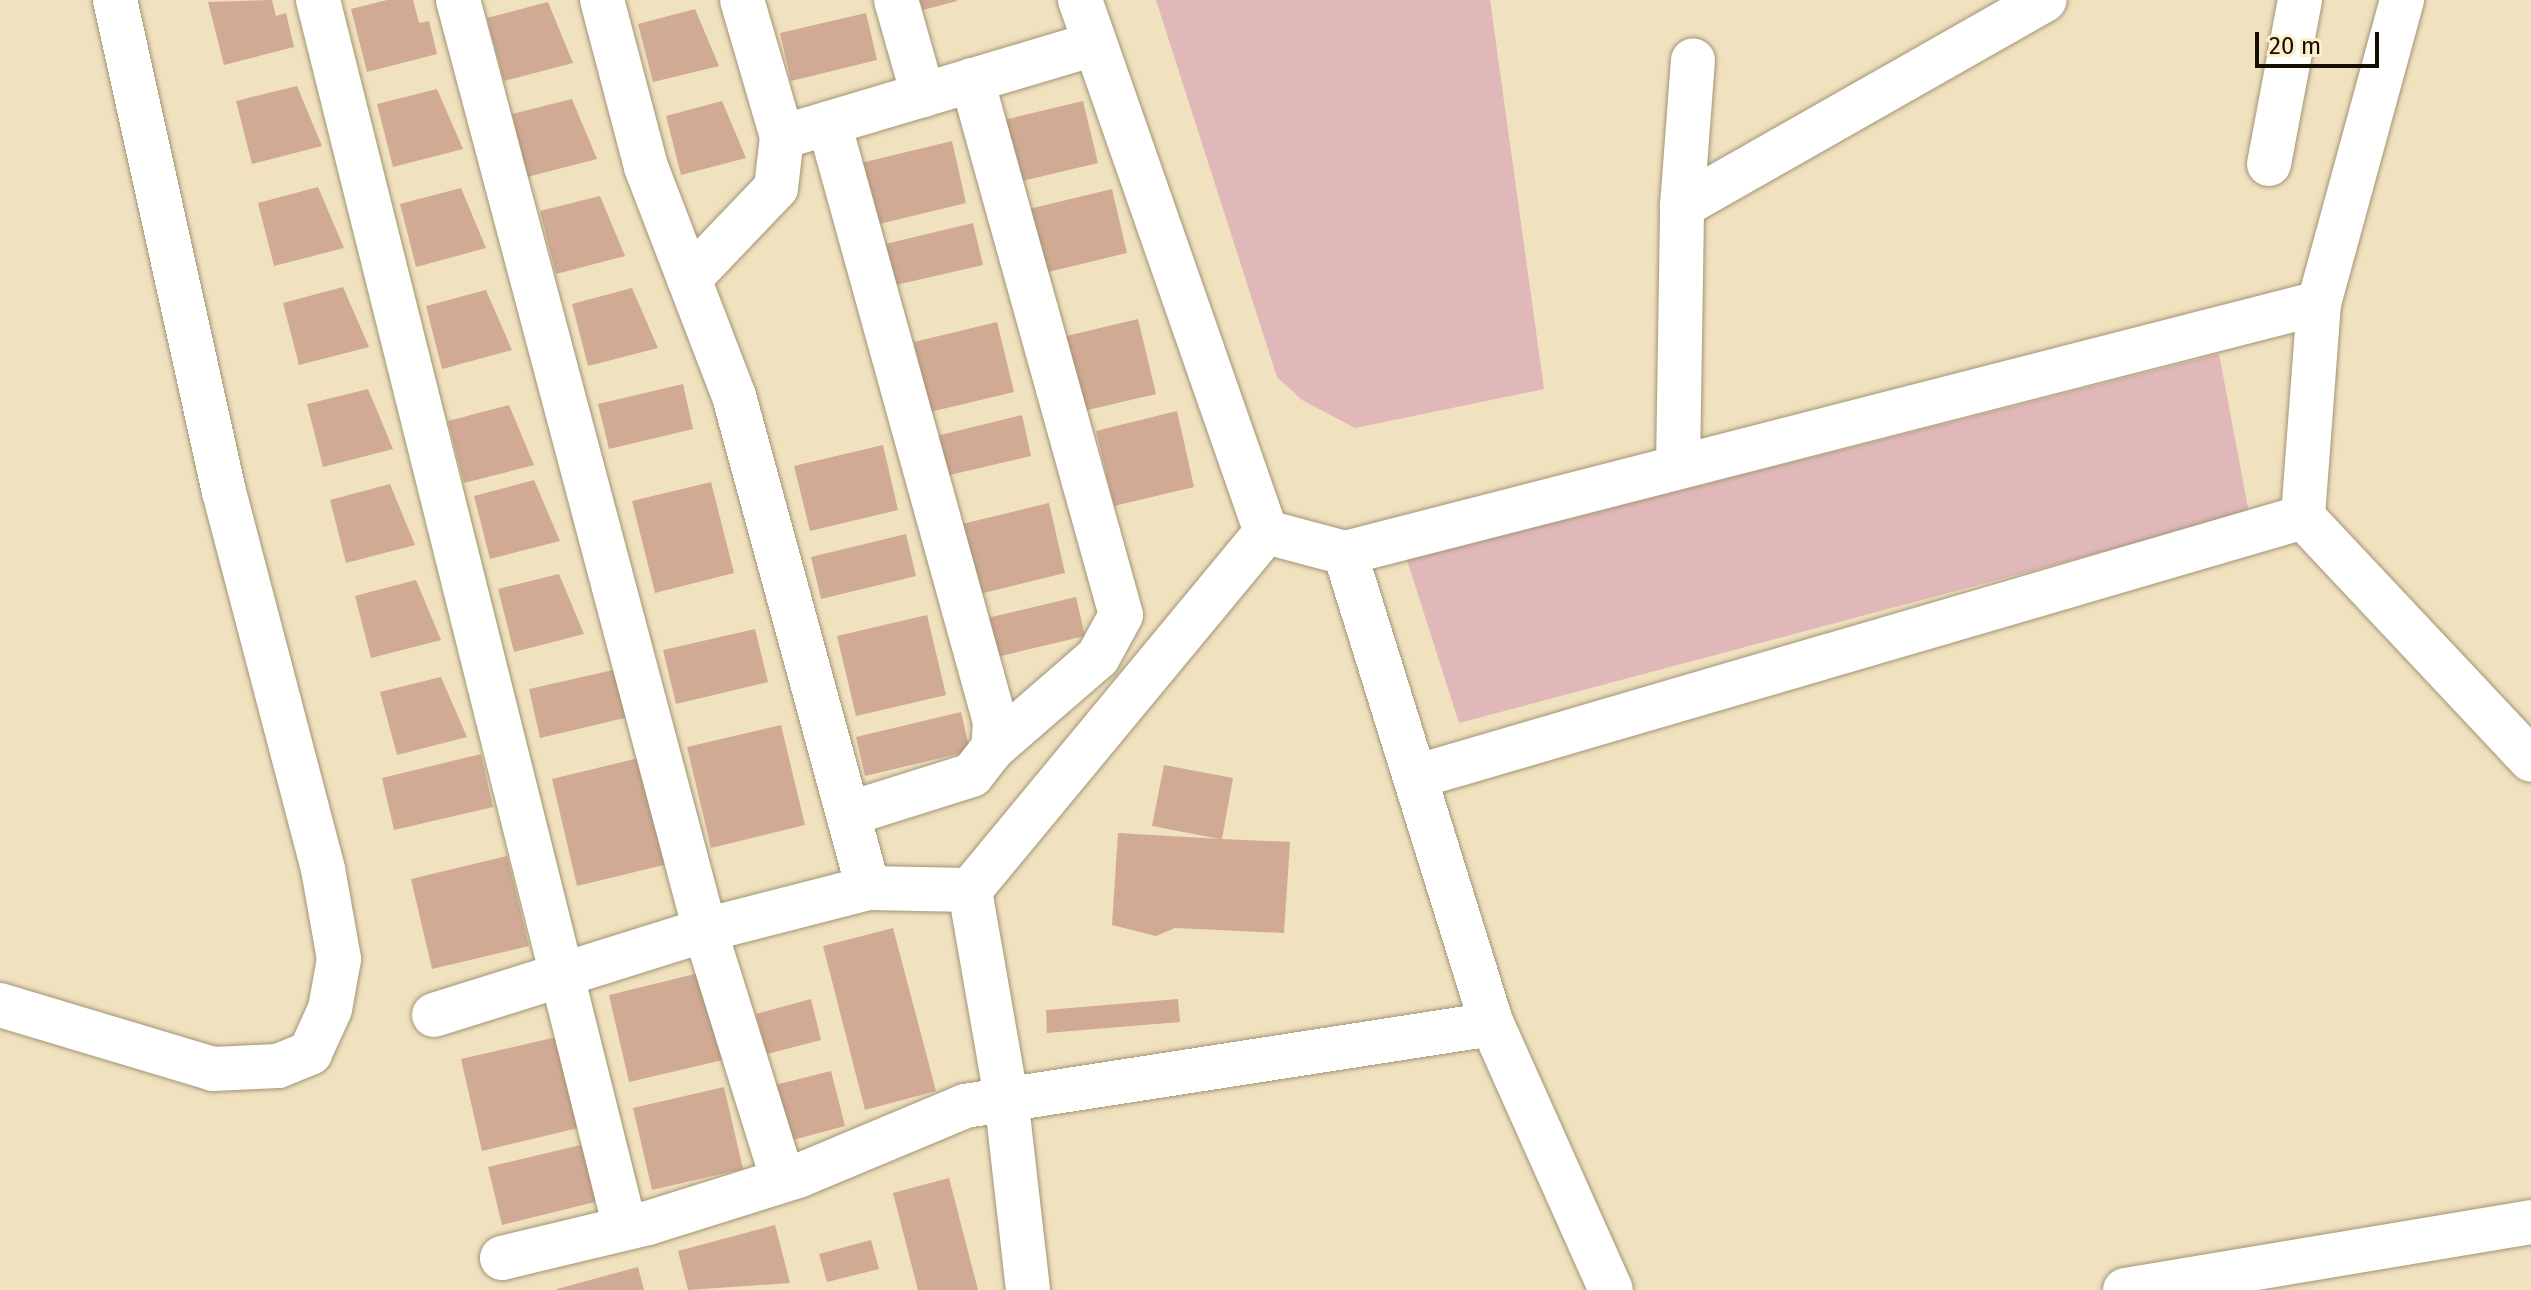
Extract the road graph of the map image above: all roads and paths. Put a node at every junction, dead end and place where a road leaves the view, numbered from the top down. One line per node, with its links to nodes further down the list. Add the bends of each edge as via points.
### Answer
1 (115, 0): 33 (street, via 224,492 323,869 339,959 330,1009 310,1053 278,1066 213,1069)
2 (318, 0): 32 (street)
3 (458, 0): 31 (street)
4 (602, 0): 19 (street, via 646,167)
5 (742, 0): 16 (street)
6 (896, 0): 14 (street)
7 (1080, 0): 11 (street)
8 (2044, 0): 18 (street)
9 (2300, 0): 17 (street)
10 (2402, 0): 20 (street)
11 (1094, 44): 13 (street); 23 (street)
12 (1693, 60): 18 (street)
13 (972, 80): 14 (street); 25 (street, via 1121,615 1089,666)
14 (923, 95): 15 (street)
15 (829, 123): 16 (street); 25 (street, via 991,694)
16 (782, 137): 19 (street, via 776,188)
17 (2269, 164)
18 (1682, 206): 21 (street)
19 (689, 279): 28 (street, via 734,396)
20 (2319, 303): 21 (street); 22 (street)
21 (1678, 467): 24 (street)
22 (2303, 517): 26 (street); 27 (street)
23 (1266, 532): 24 (street); 30 (street)
24 (1345, 553): 27 (street)
25 (993, 748): 28 (street, via 972,775)
26 (2531, 760)
27 (1418, 776): 35 (street)
28 (848, 814): 29 (street)
29 (868, 888): 30 (street); 31 (street)
30 (970, 890): 36 (street)
31 (705, 930): 32 (street); 37 (street)
32 (563, 973): 34 (street); 39 (street)
33 (0, 1005)
34 (434, 1015)
35 (1492, 1024): 36 (street); 43 (street)
36 (1006, 1097): 37 (street, via 965,1106); 42 (street)
37 (783, 1180): 39 (street, via 648,1223)
38 (2531, 1222): 41 (street)
39 (624, 1224): 40 (street)
40 (502, 1258)
41 (2319, 1274): 44 (street)
42 (1028, 1290)
43 (1611, 1290)
44 (2125, 1290)

